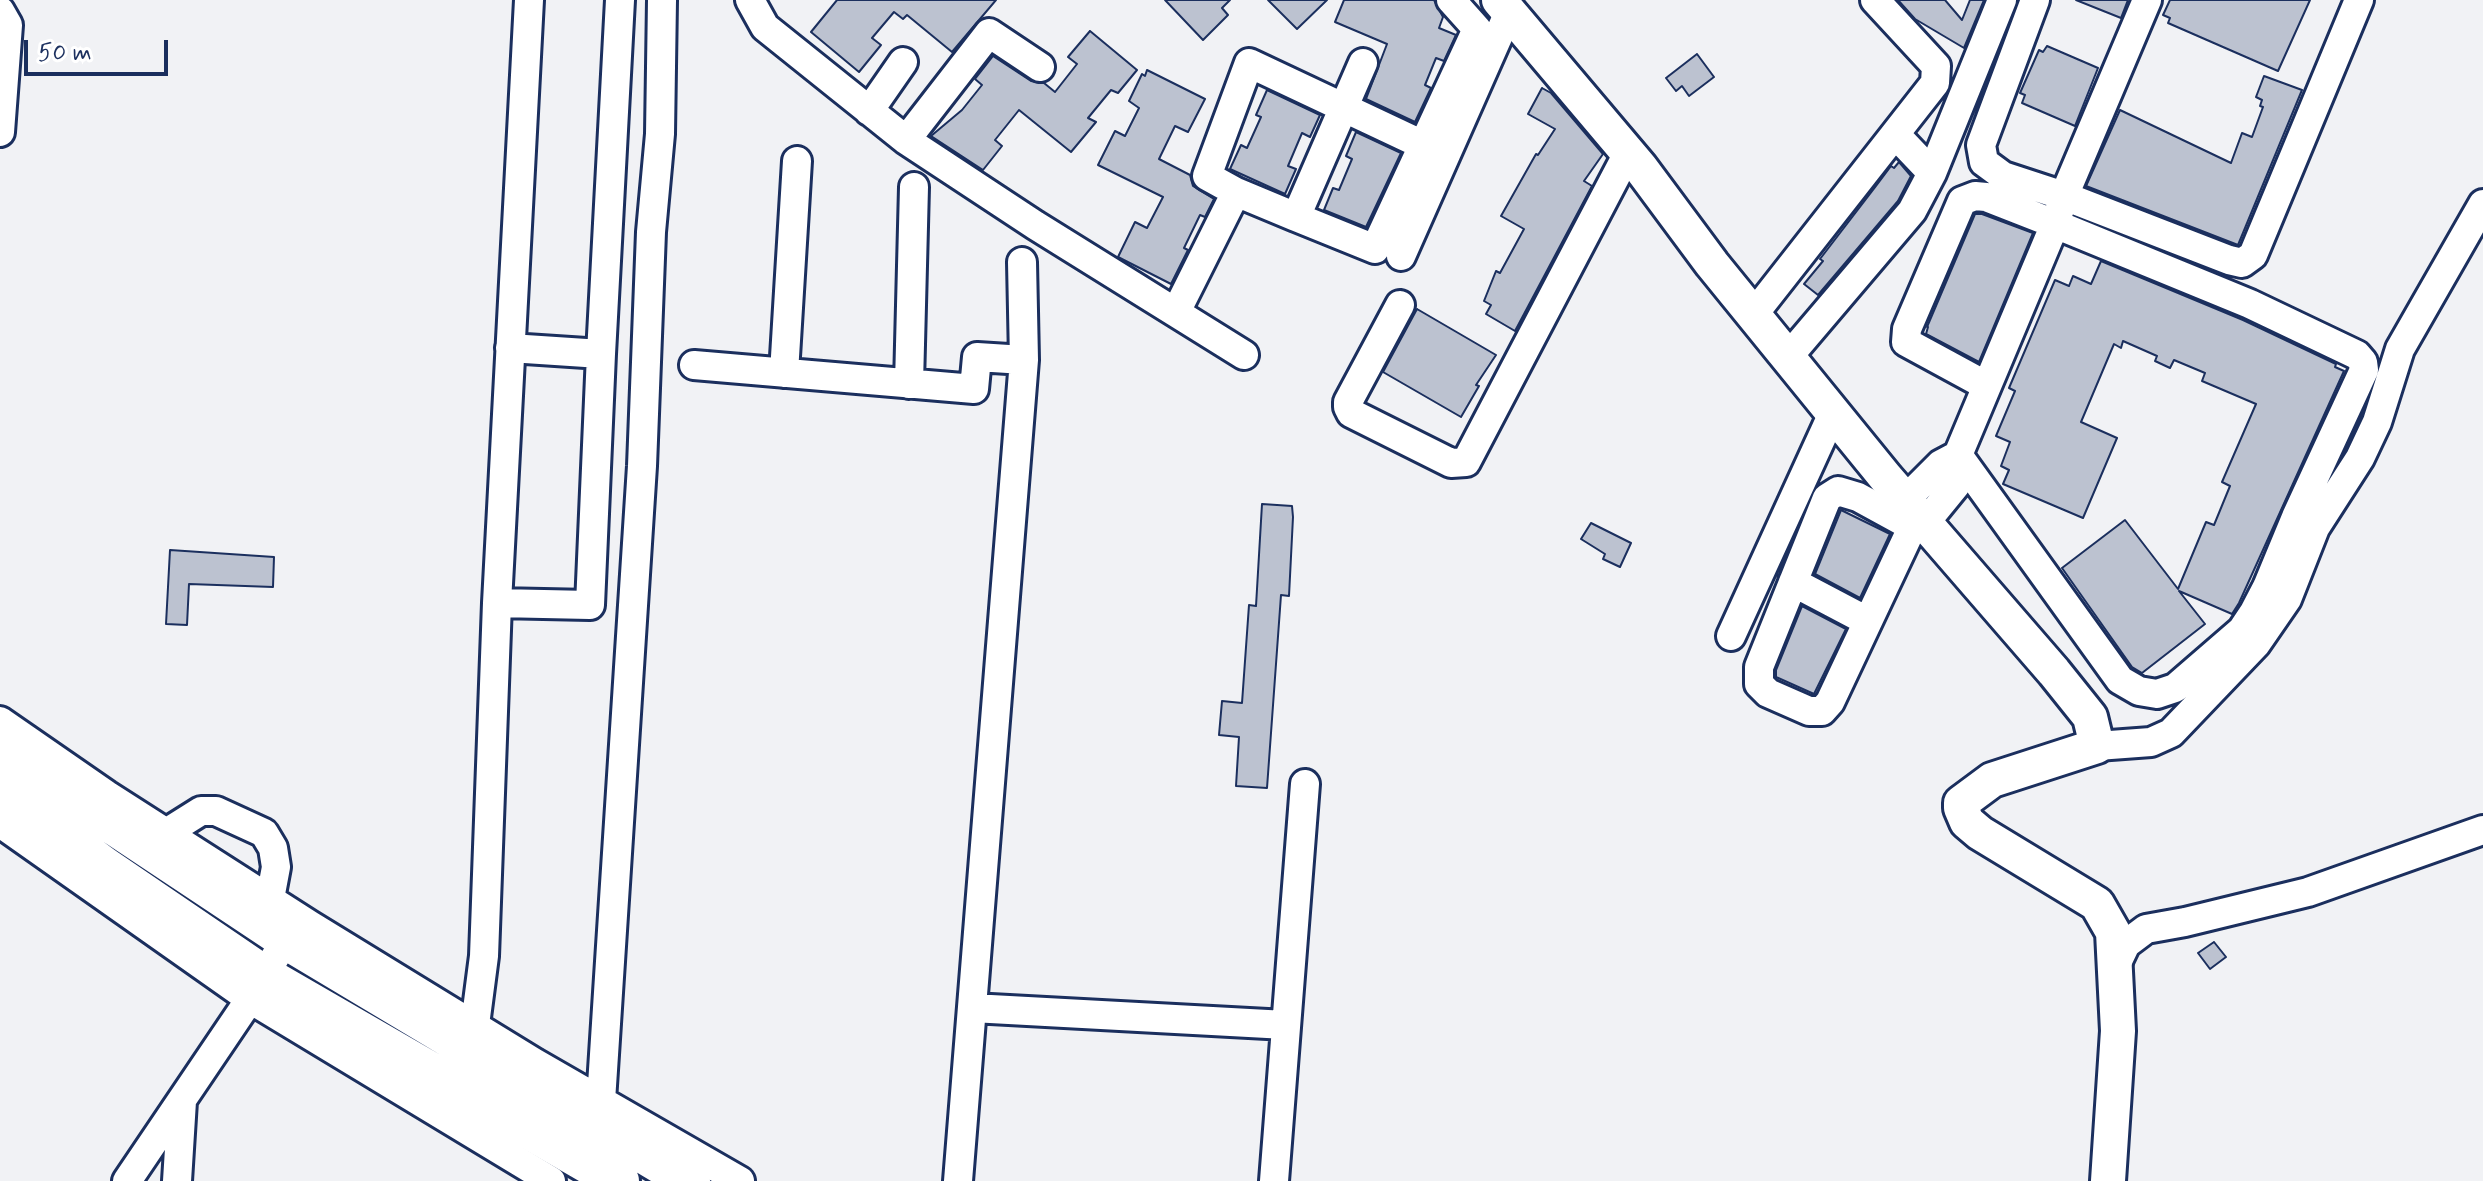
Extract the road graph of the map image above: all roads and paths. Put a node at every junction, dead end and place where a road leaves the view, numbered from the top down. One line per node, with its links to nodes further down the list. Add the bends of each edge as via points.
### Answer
1 (529, 0): 36 (street)
2 (620, 0): 37 (street)
3 (662, 0): 70 (street, via 642,466)
4 (750, 0): 17 (street, via 765,27)
5 (1451, 0): 21 (street, via 1477,29)
6 (1875, 0): 19 (street, via 1937,71 1935,83)
7 (2002, 0): 24 (street)
8 (2035, 0): 27 (street, via 1981,145 1984,162 2003,176)
9 (2147, 0): 27 (street)
10 (2359, 0): 27 (street, via 2253,255 2242,263)
11 (1504, 6): 22 (main road); 32 (street)
12 (0, 11): 18 (street, via 8,25)
13 (903, 62): 17 (street)
14 (1363, 63): 16 (street)
15 (1040, 67): 20 (street, via 989,33)
16 (1343, 108): 21 (street); 26 (street, via 1249,63 1207,176); 29 (street)
17 (869, 111): 20 (street)
18 (0, 132)
19 (1895, 134): 24 (street); 35 (street)
20 (906, 140): 30 (street)
21 (1423, 145): 29 (street, via 1375,249)
22 (1628, 153): 33 (street, via 1466,462 1451,463 1348,407); 35 (main road)
23 (797, 161): 42 (street)
24 (1932, 173): 39 (street, via 1912,211)
25 (914, 187): 43 (street)
26 (1236, 192): 29 (street); 34 (street)
27 (2064, 196): 31 (street)
28 (2483, 204): 55 (street, via 2400,349 2360,458 2315,528 2287,599 2256,644 2171,733 2151,742)
29 (1296, 217)
30 (1027, 219): 34 (street); 40 (street, via 1011,252 1022,262)
31 (2055, 224): 44 (street); 44 (street, via 1986,197 1962,201 1907,329 1906,342); 48 (street, via 2250,304 2357,355 2364,370 2254,612 2242,630 2175,688 2157,694 2120,680)
32 (1401, 256)
33 (1400, 305)
34 (1176, 312): 38 (street)
35 (1753, 315): 39 (main road)
36 (510, 348): 37 (street); 51 (street)
37 (601, 354): 51 (street, via 590,605)
38 (1244, 355)
39 (1788, 357): 47 (main road)
40 (1024, 360): 45 (street, via 977,357); 46 (street)
41 (694, 365): 42 (street)
42 (784, 373): 43 (street)
43 (909, 384): 45 (street)
44 (1987, 386): 48 (street)
45 (974, 389): 46 (street)
46 (1022, 392): 66 (street)
47 (1833, 413): 49 (main road); 53 (street)
48 (1958, 455): 49 (street, via 1941,464)
49 (1915, 516): 50 (street, via 1838,491 1827,498); 52 (street); 55 (main road, via 2090,717)
50 (1793, 582): 52 (street); 52 (street, via 1759,667 1759,684 1768,693 1809,711 1822,711)
51 (497, 603): 67 (street, via 484,956)
52 (1867, 621)
53 (1731, 636)
54 (0, 721): 61 (street)
55 (2097, 746): 64 (main road, via 1992,780 1961,808 1980,833 2097,904 2113,932)
56 (0, 749): 63 (highway)
57 (1305, 784): 68 (street)
58 (0, 790): 65 (highway)
59 (0, 823): 65 (street)
60 (2483, 830): 64 (street, via 2308,892 2146,929 2126,944)
61 (166, 833): 62 (street); 62 (street, via 201,811 216,811 264,833 276,867)
62 (270, 899): 63 (street)
63 (293, 928): 65 (street); 67 (street); 75 (highway)
64 (2115, 967): 79 (main road, via 2118,1031)
65 (257, 988): 69 (street); 73 (street); 74 (highway)
66 (972, 1008): 68 (street); 77 (street)
67 (475, 1025): 70 (street)
68 (1286, 1025): 78 (street)
69 (182, 1100): 71 (street); 72 (street)
70 (601, 1101): 76 (street)
71 (127, 1181)
72 (177, 1181)
73 (551, 1181)
74 (619, 1181)
75 (690, 1181)
76 (740, 1181)
77 (958, 1181)
78 (1274, 1181)
79 (2108, 1181)

